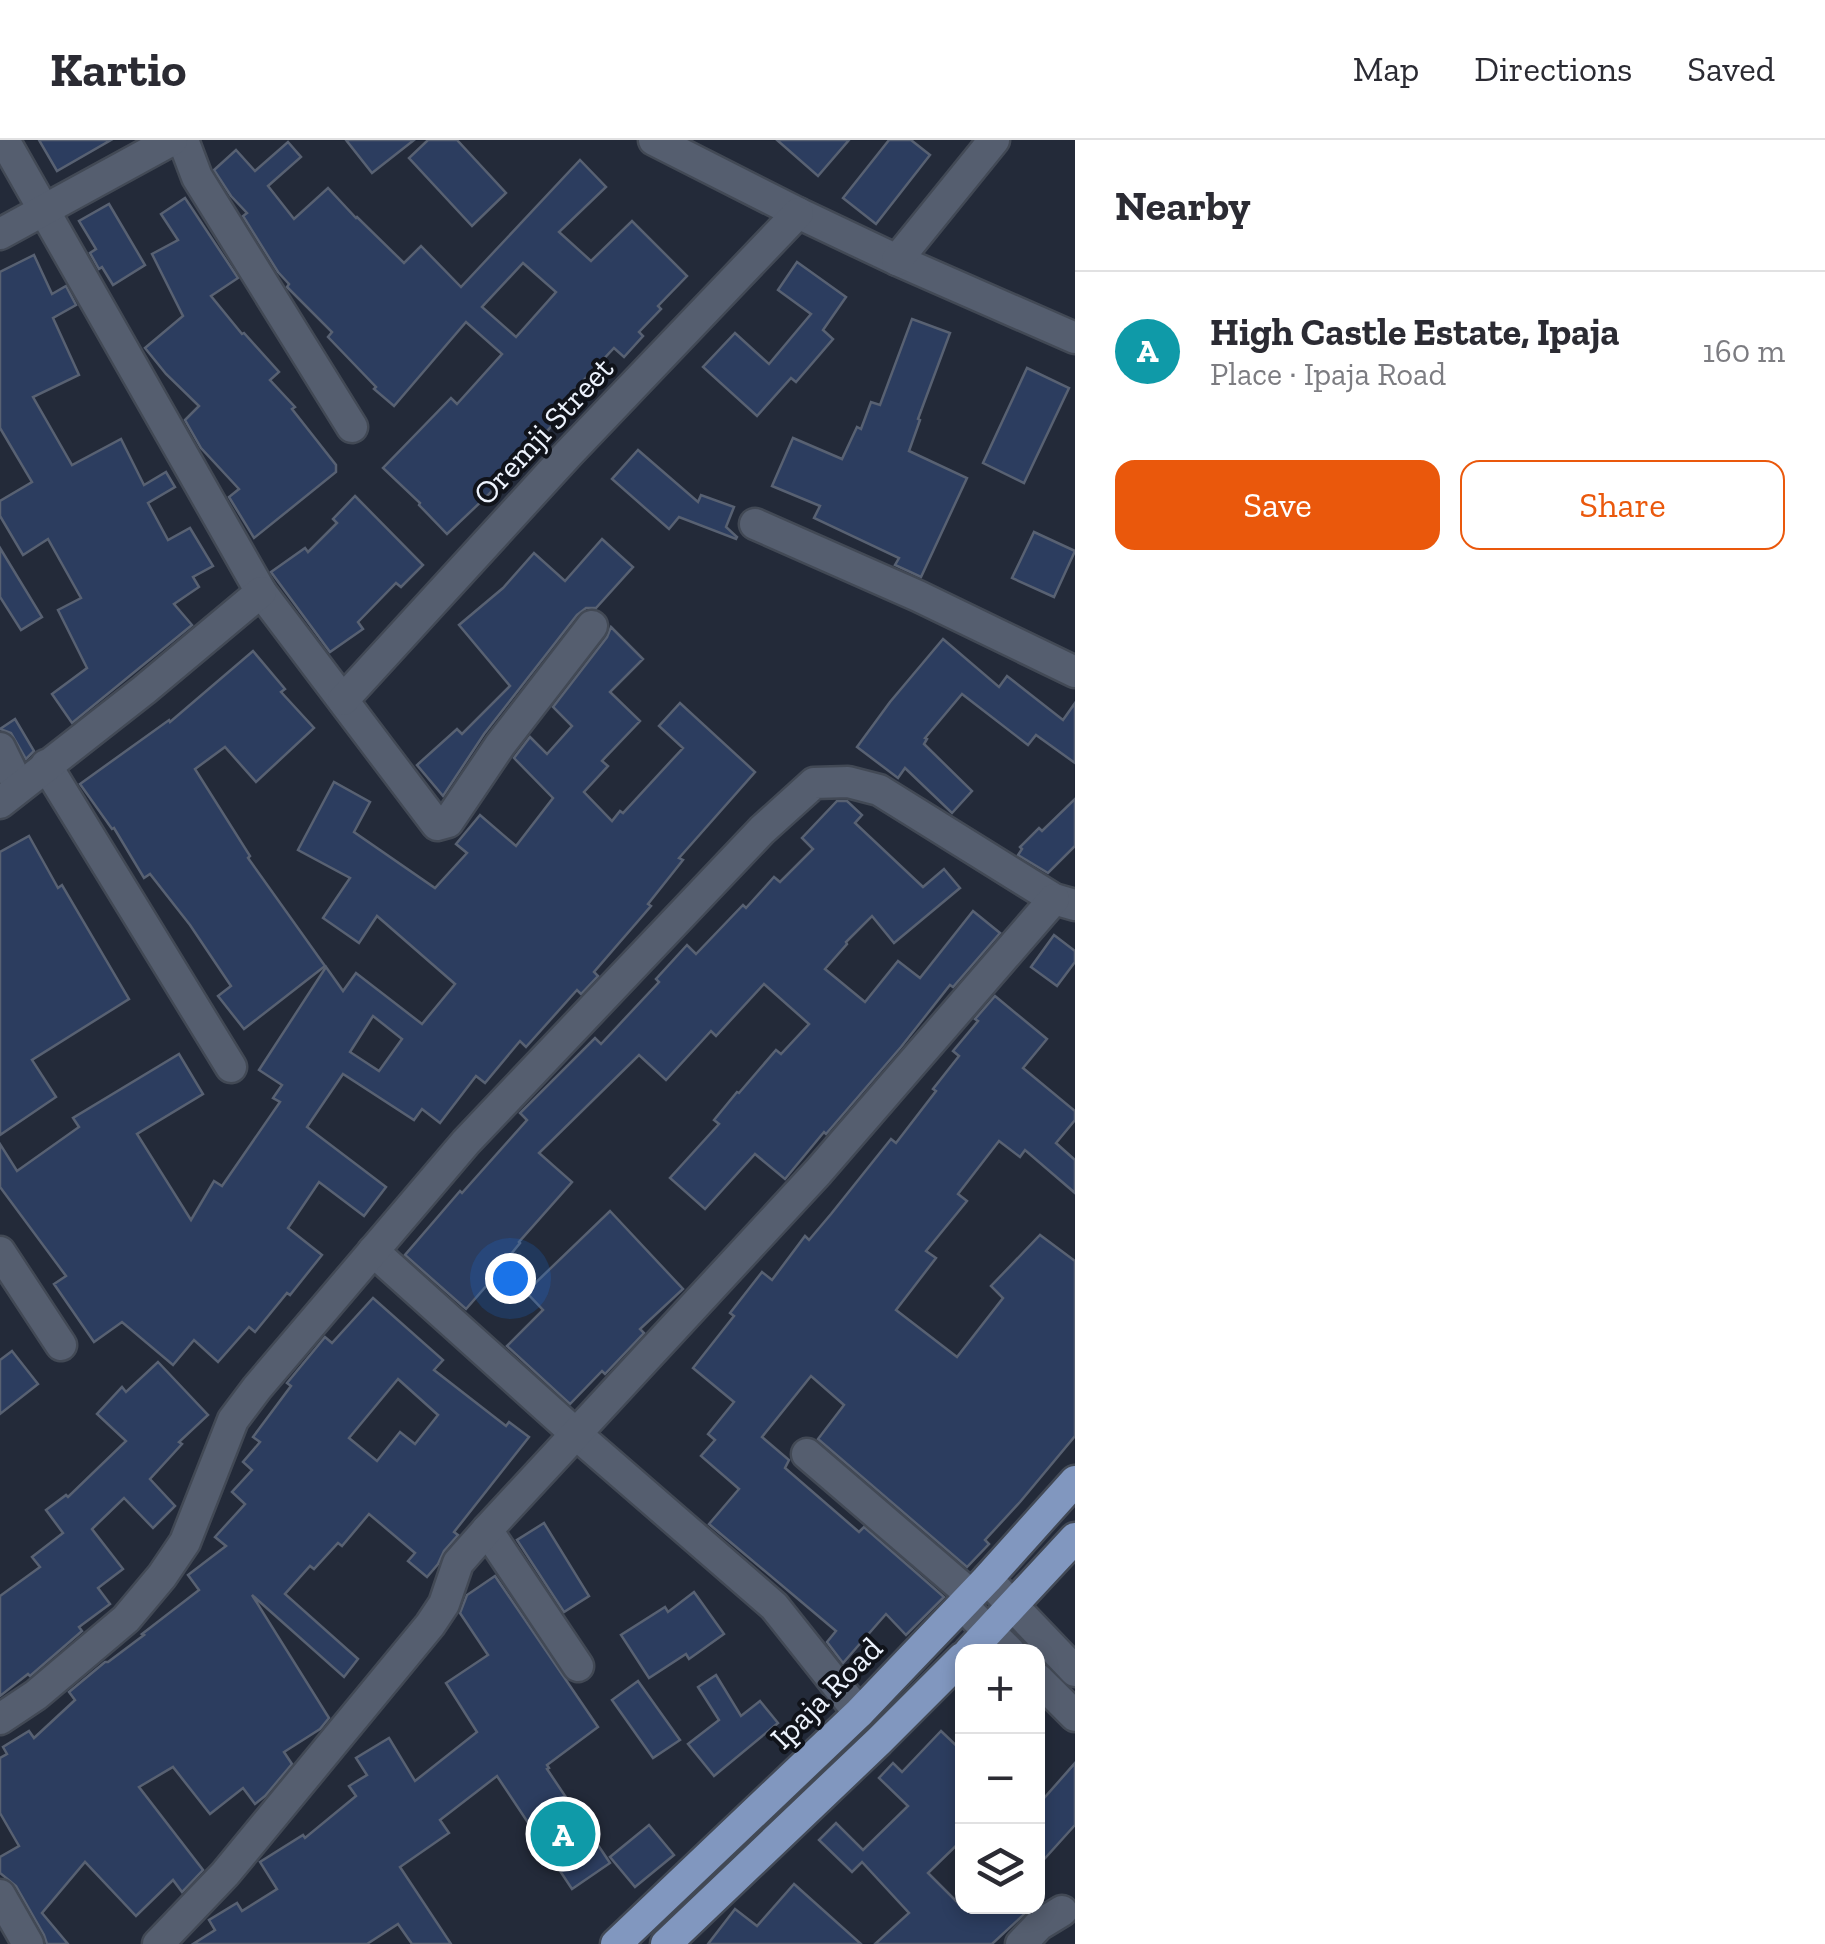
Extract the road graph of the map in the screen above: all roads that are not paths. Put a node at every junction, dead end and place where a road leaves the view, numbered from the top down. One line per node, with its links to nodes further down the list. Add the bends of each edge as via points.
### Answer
1 (4, 140): 6 (street)
2 (172, 140): 6 (street)
3 (183, 140): 11 (street, via 197,177)
4 (654, 140): 7 (street)
5 (994, 140): 9 (street)
6 (43, 210): 8 (street); 13 (street)
7 (798, 213): 9 (street); 16 (street, Oremji Street)
8 (0, 234)
9 (897, 260): 10 (street)
10 (1075, 338)
11 (352, 427)
12 (755, 524): 15 (street)
13 (262, 592): 16 (street); 18 (street)
14 (592, 626): 16 (street, via 448,822 436,825)
15 (1075, 672)
16 (343, 700)
17 (0, 748): 19 (street)
18 (46, 765): 19 (street); 21 (street)
19 (10, 795)
20 (1065, 902): 23 (street, via 879,790 814,783 493,1114); 25 (street)
21 (231, 1068)
22 (0, 1252): 24 (street)
23 (372, 1252): 25 (street); 40 (street, via 233,1420 185,1542 162,1576 126,1619)
24 (61, 1345)
25 (576, 1434): 28 (street); 38 (street, via 774,1606)
26 (808, 1454): 30 (street)
27 (1075, 1481): 30 (main road, Ipaja Road)
28 (487, 1530): 35 (street); 44 (street, via 458,1564 430,1626 225,1874)
29 (1075, 1538): 31 (main road)
30 (974, 1593): 31 (street); 32 (street, via 974,1620); 38 (main road, Ipaja Road)
31 (1012, 1607): 33 (main road); 36 (street)
32 (989, 1644)
33 (991, 1644)
34 (955, 1665): 46 (main road)
35 (578, 1666)
36 (1075, 1670)
37 (1045, 1686): 39 (street)
38 (859, 1713): 45 (main road, Ipaja Road)
39 (1075, 1716)
40 (0, 1719)
41 (0, 1895): 43 (street)
42 (1062, 1911): 47 (street)
43 (28, 1944)
44 (158, 1944)
45 (616, 1944)
46 (666, 1944)
47 (1021, 1944)

